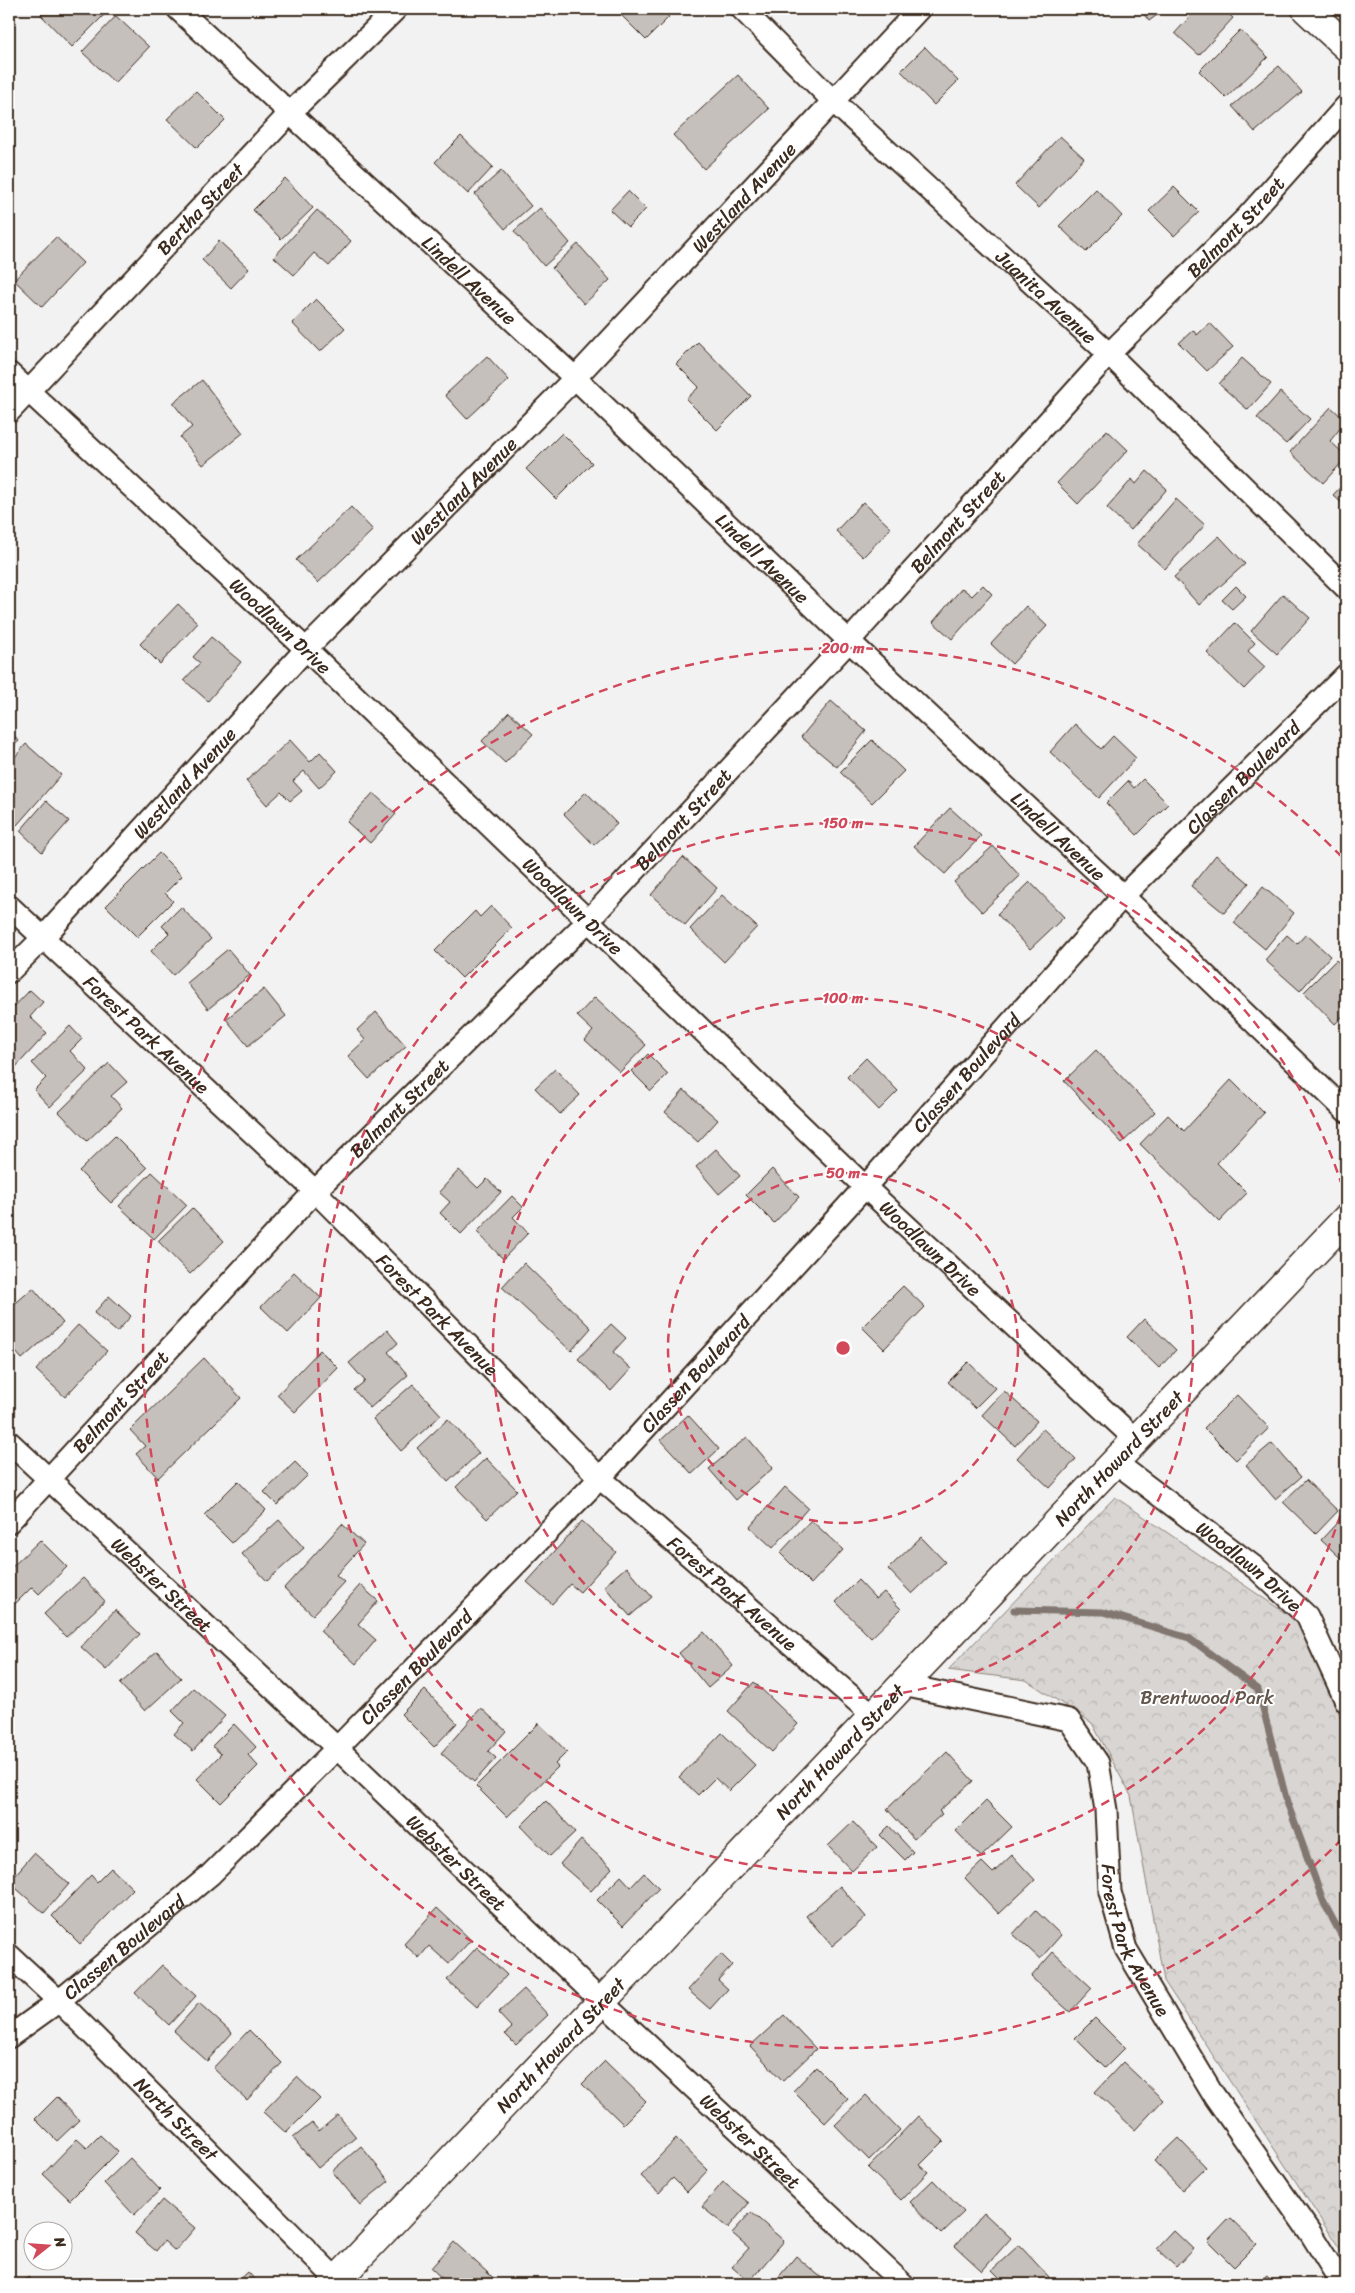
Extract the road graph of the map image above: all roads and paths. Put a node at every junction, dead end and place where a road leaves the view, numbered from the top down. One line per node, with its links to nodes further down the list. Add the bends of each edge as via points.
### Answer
1 (178, 9): 9 (street, Lindell Avenue)
2 (396, 9): 9 (street, Bertha Street)
3 (742, 9): 7 (street, Juanita Avenue)
4 (919, 9): 7 (street, Westland Avenue)
5 (1306, 9): 6 (street)
6 (1346, 46)
7 (834, 102): 10 (street, Juanita Avenue); 12 (street, Westland Avenue)
8 (1346, 106): 10 (street, Belmont Street, via 1247,217)
9 (290, 113): 12 (street, Lindell Avenue); 13 (street, Bertha Street)
10 (1109, 354): 15 (street, Juanita Avenue); 16 (street, Belmont Street)
11 (9, 373): 13 (street, Woodlawn Drive)
12 (576, 378): 16 (street, Lindell Avenue); 17 (street, Westland Avenue)
13 (28, 392): 14 (street, Bertha Street); 17 (street, Woodlawn Drive)
14 (9, 412)
15 (1346, 588)
16 (849, 641): 19 (street, Lindell Avenue); 21 (street, Belmont Street)
17 (306, 649): 21 (street, Woodlawn Drive); 22 (street, Westland Avenue)
18 (1346, 675): 19 (street, Classen Boulevard)
19 (1123, 896): 24 (street, Lindell Avenue); 25 (street, Classen Boulevard)
20 (9, 906): 22 (street, Forest Park Avenue)
21 (589, 920): 25 (street, Woodlawn Drive); 26 (street, Belmont Street)
22 (42, 938): 23 (street, Westland Avenue); 26 (street, Forest Park Avenue)
23 (9, 972)
24 (1346, 1111)
25 (864, 1187): 28 (street, Woodlawn Drive); 31 (street, Classen Boulevard)
26 (315, 1191): 31 (street, Forest Park Avenue); 32 (street, Belmont Street)
27 (1346, 1220): 28 (street, North Howard Street)
28 (1136, 1440): 30 (street, North Howard Street)
29 (9, 1442): 32 (street, Webster Street)
30 (1115, 1462): 34 (street, North Howard Street); 35 (street, Woodlawn Drive, via 1257,1569 1307,1616)
31 (600, 1478): 36 (street, Forest Park Avenue); 37 (street, Classen Boulevard)
32 (49, 1479): 33 (street, Belmont Street); 37 (street, Webster Street)
33 (9, 1522)
34 (903, 1686): 36 (street, North Howard Street); 44 (street, Forest Park Avenue, via 1069,1720 1098,1762 1106,1810 1110,1892 1126,1949 1213,2094)
35 (1346, 1700)
36 (874, 1716): 40 (street, North Howard Street)
37 (337, 1748): 39 (street, Classen Boulevard, via 210,1875); 40 (street, Webster Street)
38 (9, 1955): 39 (street, North Street)
39 (59, 2001): 41 (street, Classen Boulevard); 42 (street, North Street)
40 (602, 2002): 42 (street, North Howard Street); 43 (street, Webster Street)
41 (9, 2037)
42 (337, 2283)
43 (903, 2284)
44 (1342, 2284)

